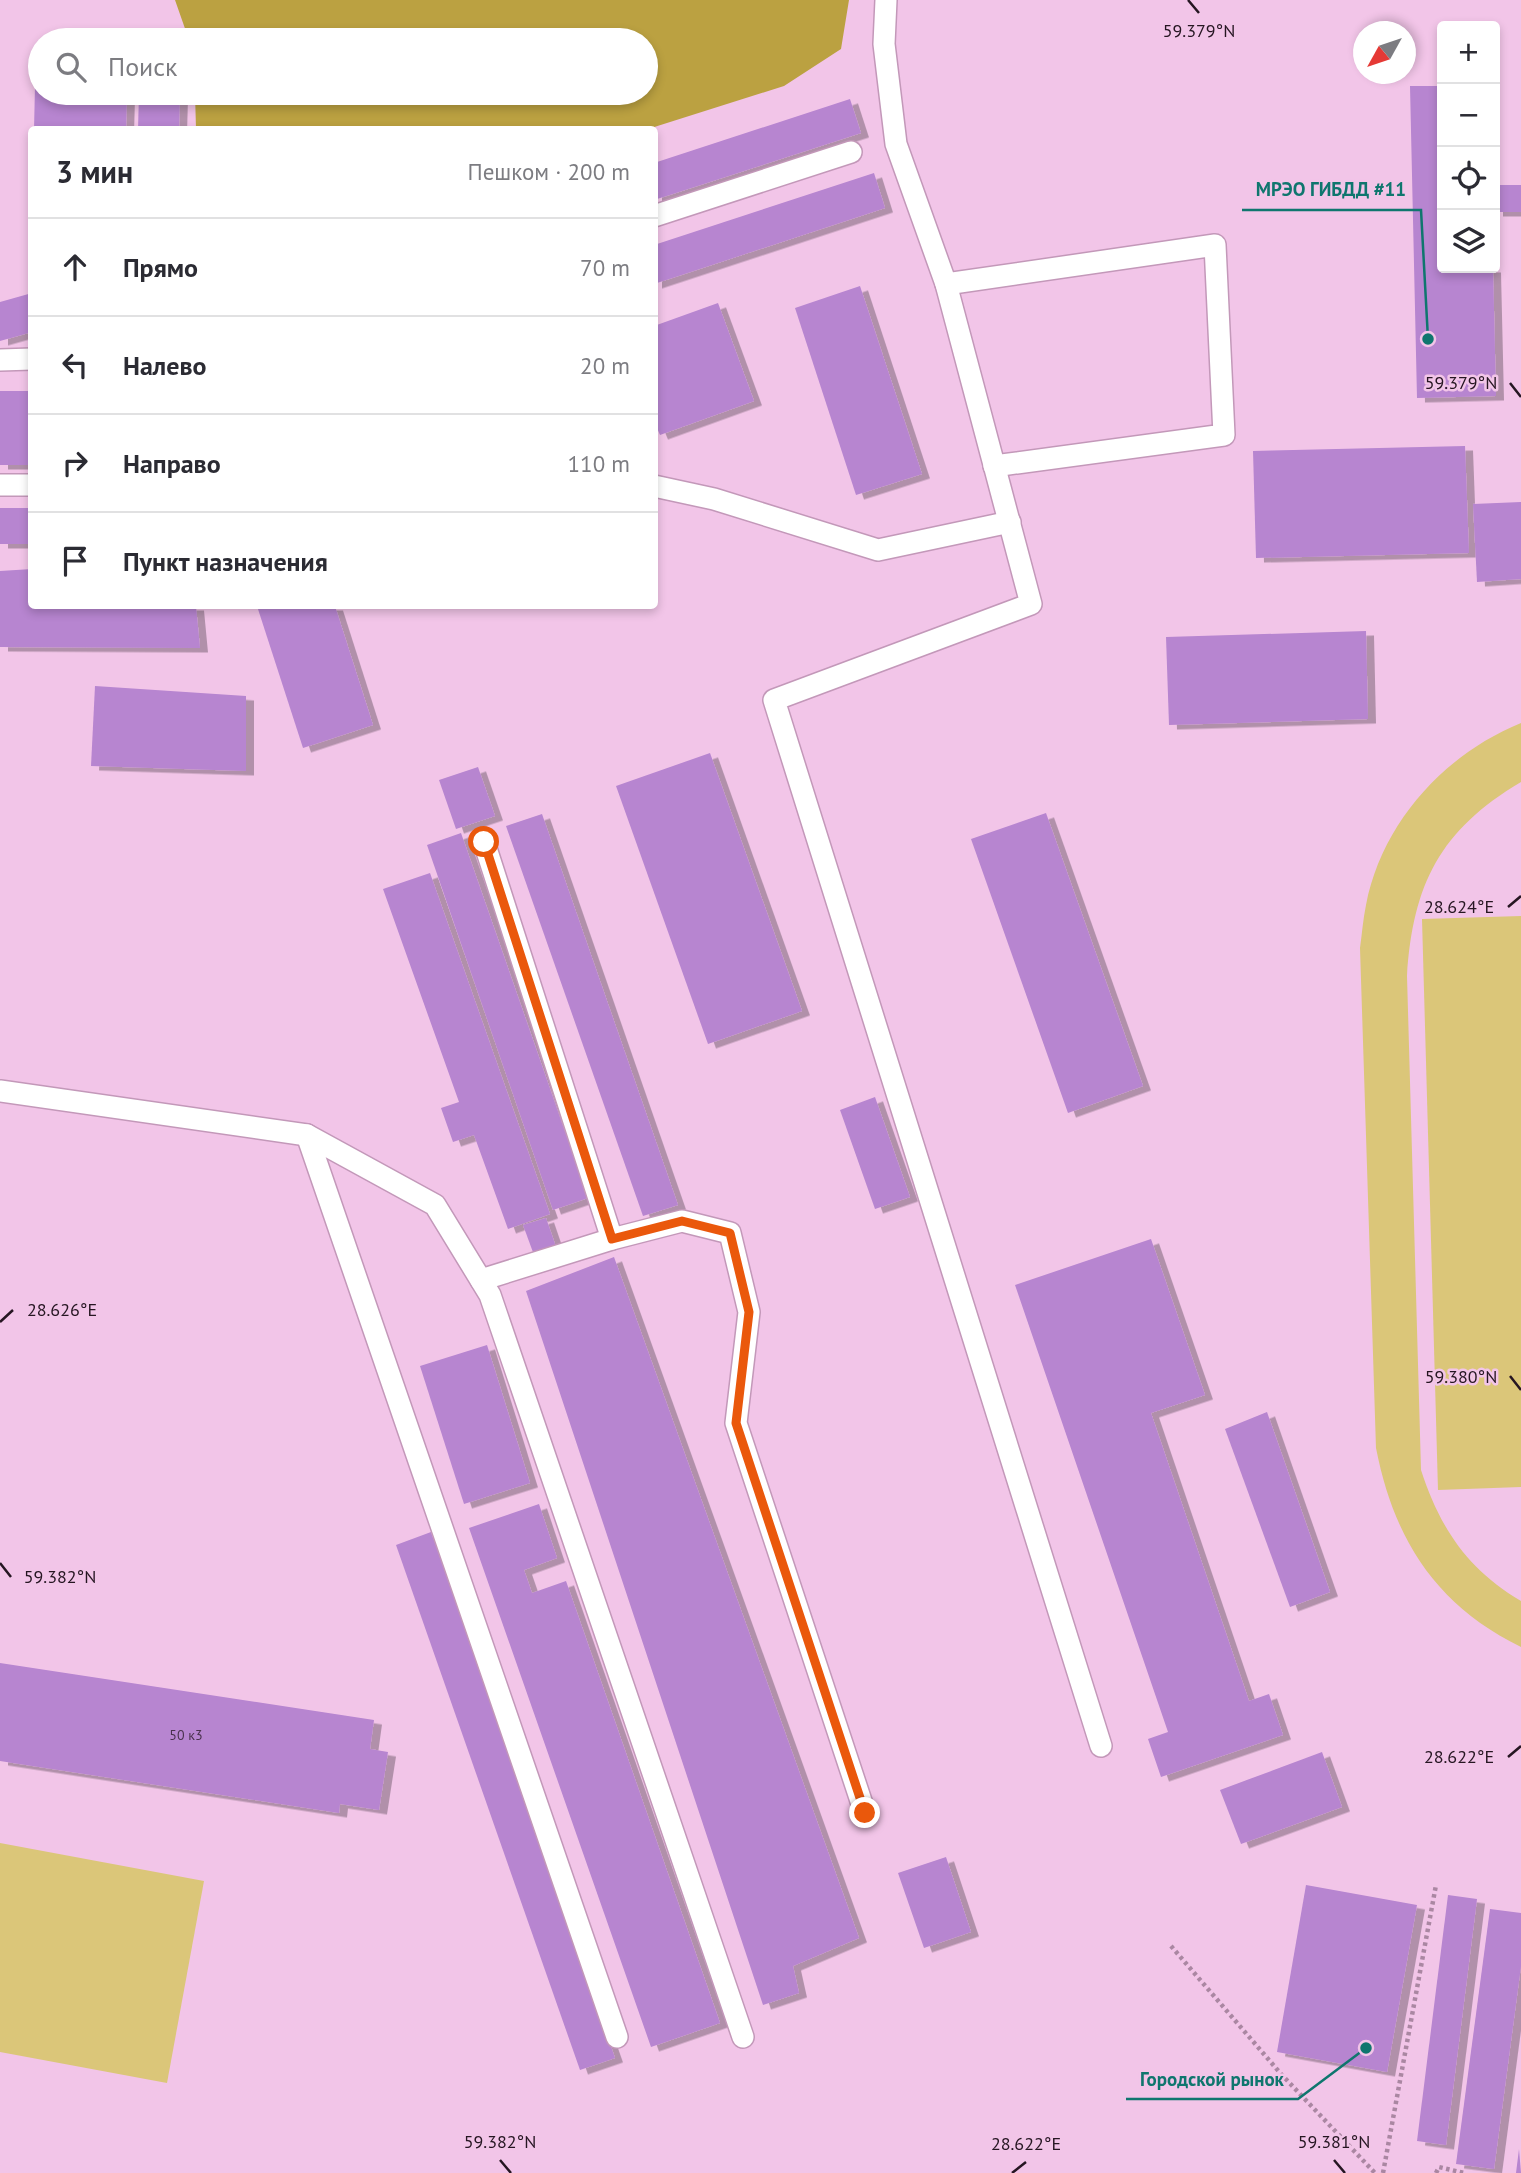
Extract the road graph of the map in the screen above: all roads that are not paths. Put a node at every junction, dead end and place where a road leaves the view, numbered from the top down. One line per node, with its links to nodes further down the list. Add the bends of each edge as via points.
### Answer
1 (886, 0): 4 (lane, via 884,44 896,144)
2 (851, 152): 3 (lane)
3 (658, 215)
4 (946, 284): 7 (lane); 7 (lane, via 1214,245 1224,435)
5 (28, 359): 6 (lane)
6 (0, 360)
7 (994, 466): 11 (lane)
8 (0, 485): 9 (lane)
9 (28, 485)
10 (658, 487): 11 (lane, via 713,499 878,551)
11 (1010, 522): 17 (lane, via 1031,604 774,700)
12 (484, 842): 15 (lane)
13 (0, 1091): 14 (lane)
14 (307, 1135): 16 (lane, via 435,1205); 19 (lane)
15 (612, 1239): 16 (lane); 18 (lane, via 682,1221 730,1233 749,1312 736,1423)
16 (481, 1280): 20 (lane, via 490,1295)
17 (1101, 1746)
18 (865, 1813)
19 (617, 2037)
20 (743, 2037)

